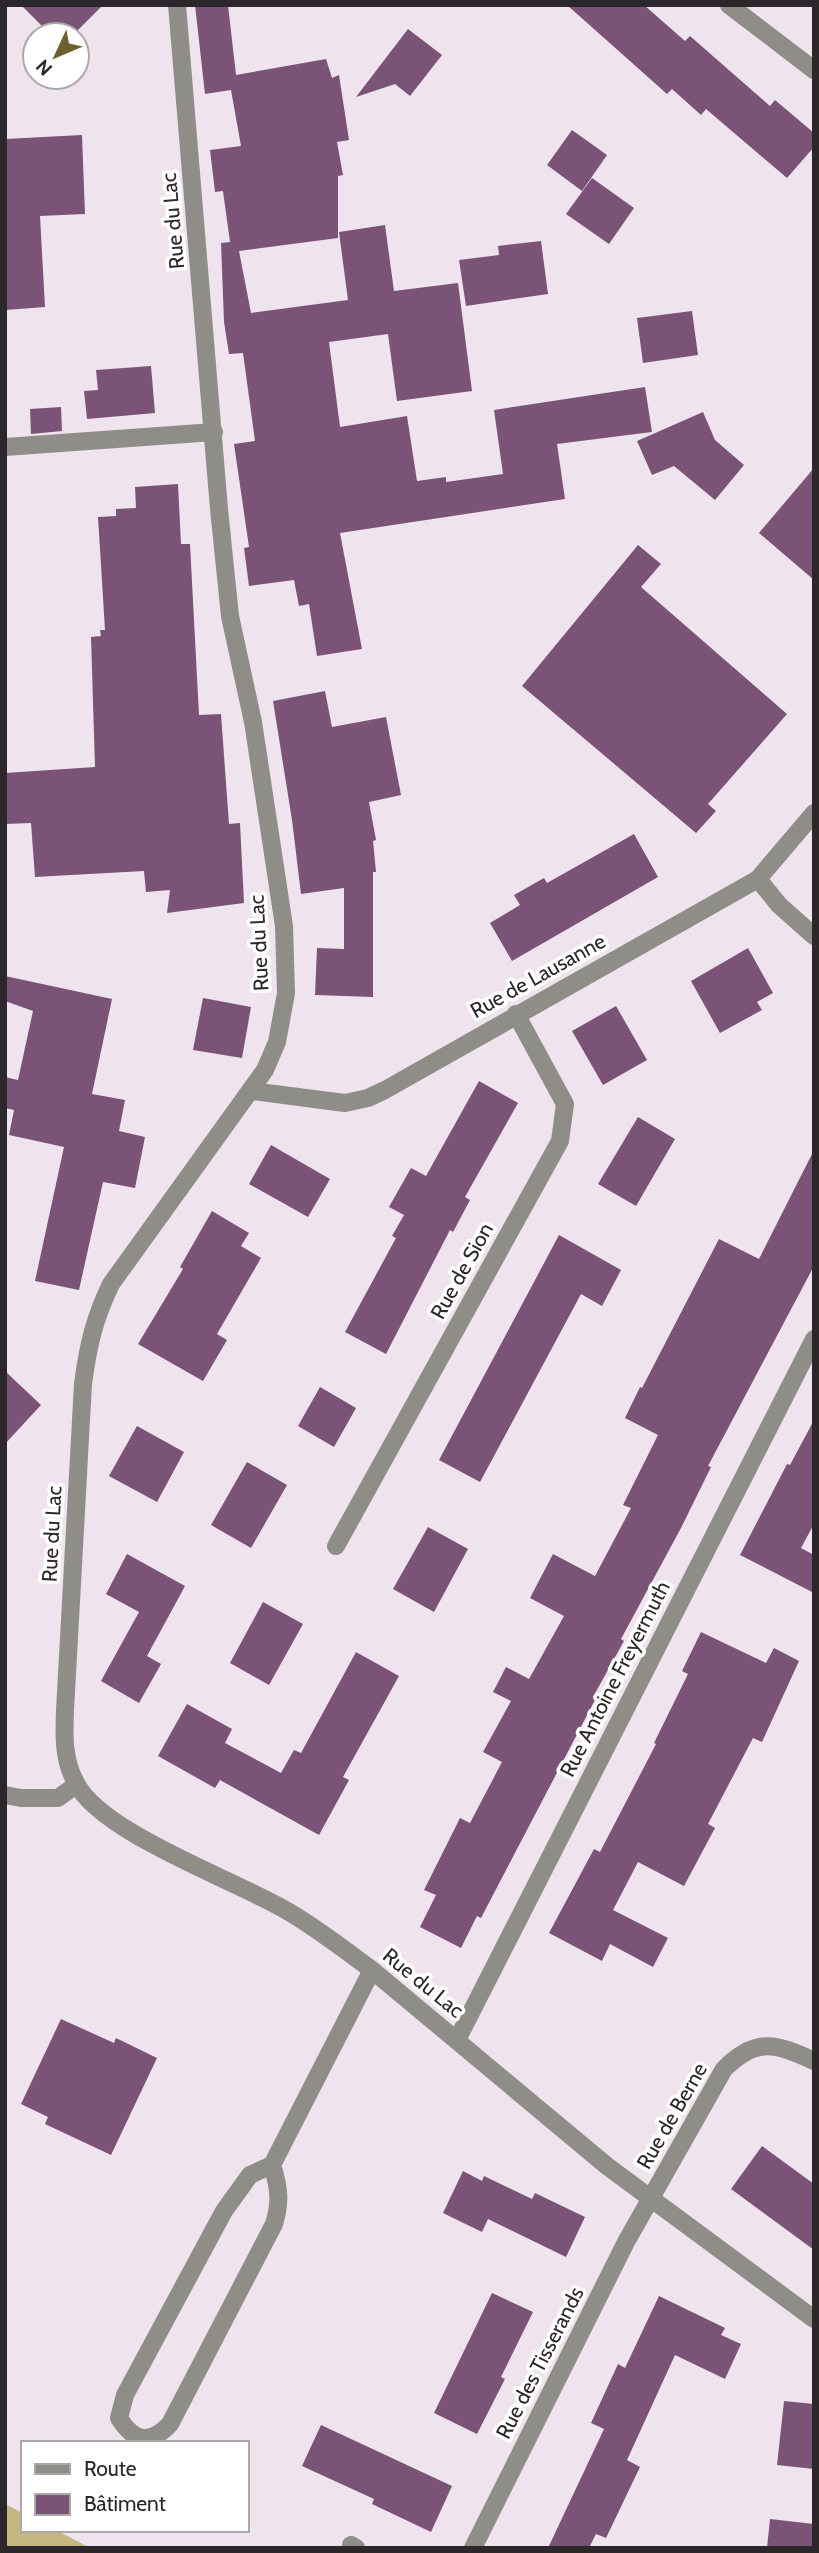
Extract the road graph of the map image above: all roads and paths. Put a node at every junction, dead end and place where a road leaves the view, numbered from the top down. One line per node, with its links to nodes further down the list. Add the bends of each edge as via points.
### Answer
1 (177, 5): 4 (street, Rue du Lac)
2 (729, 5): 3 (street)
3 (814, 70)
4 (214, 432): 5 (street); 10 (street, Rue du Lac, via 230,616 253,722 285,926 286,993 277,1042)
5 (5, 447)
6 (814, 813): 7 (street, Rue de Lausanne)
7 (758, 879): 8 (street); 9 (street, Rue de Lausanne)
8 (814, 936)
9 (516, 1014): 10 (street, Rue de Lausanne, via 368,1098 345,1103); 12 (street, Rue de Sion, via 565,1104 560,1141)
10 (252, 1091): 13 (street, Rue du Lac, via 111,1284 88,1344 64,1742)
11 (814, 1339): 16 (street, Rue Antoine Freyermuth)
12 (336, 1546)
13 (76, 1785): 14 (street, via 58,1798); 15 (street, Rue du Lac, via 97,1808 128,1829 288,1911)
14 (5, 1795)
15 (372, 1970): 16 (street, Rue du Lac); 18 (street)
16 (457, 2040): 19 (street, Rue du Lac)
17 (814, 2061): 19 (street, Rue de Berne, via 770,2046 751,2048 735,2057 712,2088)
18 (272, 2165): 18 (street, via 280,2205 274,2224 170,2424 151,2438 137,2437 119,2418 125,2395 223,2211 250,2175)
19 (651, 2200): 20 (street, Rue du Lac); 21 (street, Rue des Tisserands)
20 (814, 2319)
21 (473, 2548)

